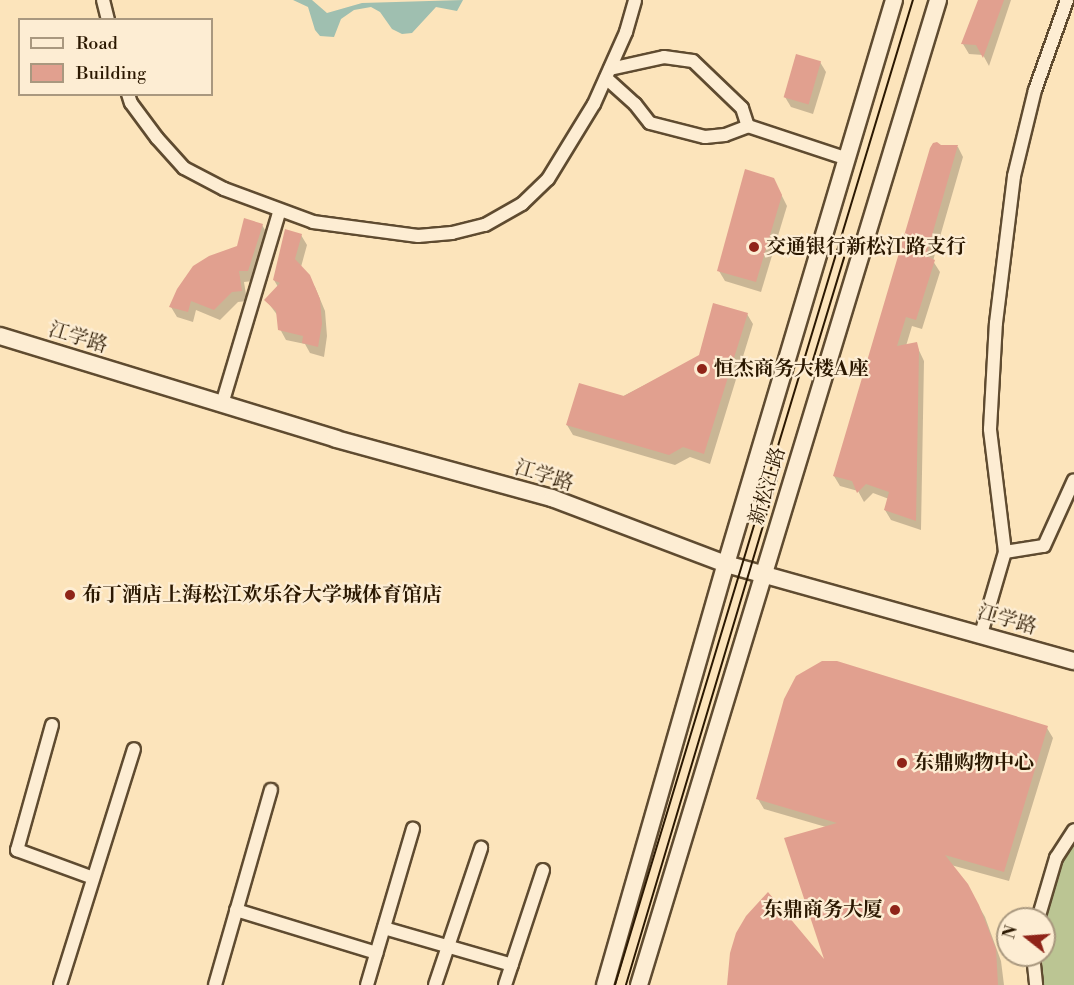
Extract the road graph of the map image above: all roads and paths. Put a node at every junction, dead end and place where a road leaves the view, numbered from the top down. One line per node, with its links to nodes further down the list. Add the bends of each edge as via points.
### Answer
1 (104, 0): 6 (street)
2 (635, 0): 7 (street)
3 (894, 0): 10 (main road, 新松江路)
4 (938, 0): 17 (main road, 新松江路)
5 (1067, 0): 15 (street, via 1035,90 1014,176 996,323 990,429)
6 (108, 18)
7 (608, 74): 9 (street, via 650,123 705,137 725,135); 9 (street, via 664,57 693,61 742,108); 11 (street, via 548,178 522,204 485,225 418,236 313,222)
8 (129, 96): 11 (street, via 157,138 184,168 224,189)
9 (748, 126): 10 (street)
10 (848, 159): 16 (main road, 新松江路)
11 (280, 210): 13 (street)
12 (0, 336): 13 (main road, 江学路)
13 (222, 404): 16 (main road, 江学路, via 336,440 552,498)
14 (1074, 480): 15 (street, via 1044,546)
15 (1005, 552): 18 (street)
16 (726, 564): 17 (main road, 江学路); 40 (main road, 新松江路)
17 (764, 573): 18 (main road, 江学路); 41 (main road, 新松江路)
18 (981, 634): 19 (main road, 江学路)
19 (1074, 661)
20 (52, 724): 27 (street, via 17,850)
21 (134, 749): 27 (street)
22 (271, 790): 29 (street)
23 (413, 829): 30 (street)
24 (1074, 830): 28 (street, via 1056,858)
25 (481, 849): 31 (street)
26 (543, 870): 33 (street)
27 (93, 878): 35 (street)
28 (1042, 907)
29 (236, 910): 32 (street); 36 (street)
30 (384, 928): 31 (street); 32 (street)
31 (448, 946): 33 (street); 38 (street)
32 (377, 953): 37 (street)
33 (512, 965): 39 (street)
34 (1035, 967): 42 (street)
35 (60, 985)
36 (215, 985)
37 (367, 985)
38 (435, 985)
39 (506, 985)
40 (605, 985)
41 (639, 985)
42 (1036, 985)

